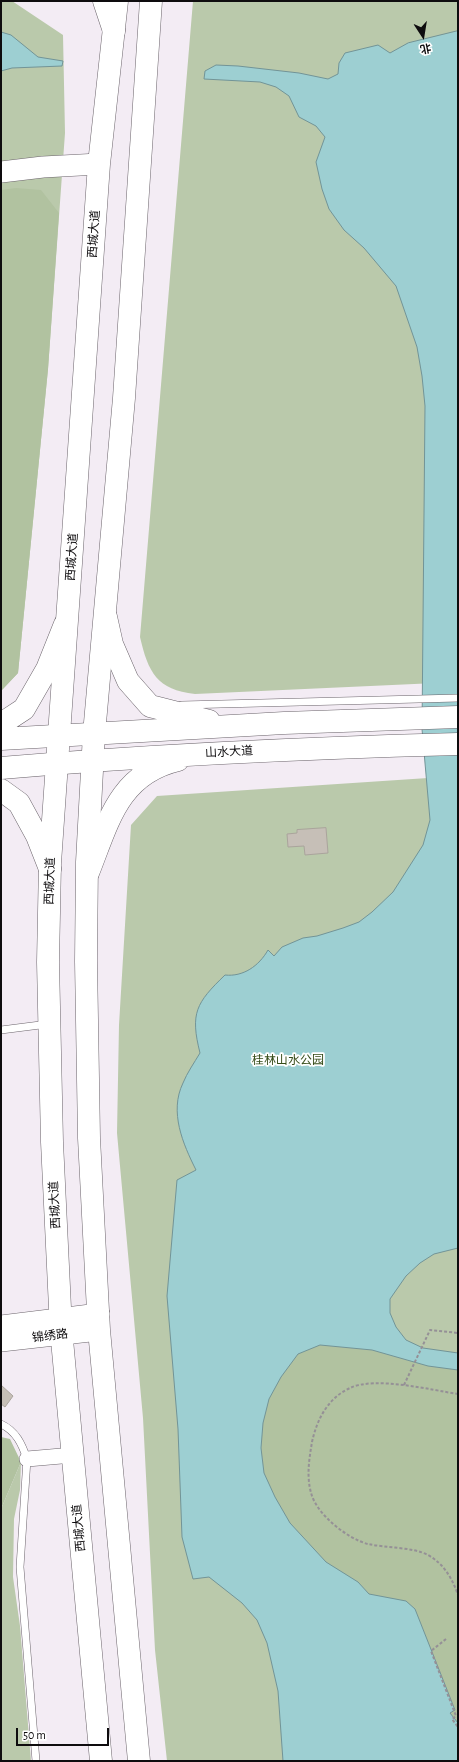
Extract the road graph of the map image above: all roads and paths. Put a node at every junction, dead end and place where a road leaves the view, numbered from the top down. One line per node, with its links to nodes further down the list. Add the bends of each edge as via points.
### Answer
1 (104, 1): 6 (main road)
2 (117, 1): 6 (main road, 西城大道)
3 (151, 1): 5 (main road)
4 (162, 1): 5 (main road)
5 (149, 30): 10 (main road, via 124,398)
6 (114, 31): 7 (main road, 西城大道)
7 (99, 170): 8 (street, via 43,167); 9 (street); 11 (main road, 西城大道)
8 (1, 172)
9 (1, 179)
10 (105, 613): 13 (main road, via 112,644 128,681); 17 (main road)
11 (68, 618): 15 (main road, via 47,669 24,709); 18 (main road, 西城大道)
12 (458, 698): 13 (lane)
13 (150, 706): 16 (main road)
14 (458, 717): 16 (main road)
15 (1, 724)
16 (235, 726): 17 (main road)
17 (94, 734): 18 (main road); 22 (main road)
18 (60, 736): 19 (main road); 23 (main road, 西城大道)
19 (1, 740)
20 (458, 744): 21 (main road, 山水大道)
21 (208, 753): 22 (main road, 山水大道); 27 (main road, via 168,763 135,782 118,799)
22 (92, 760): 23 (main road, 山水大道); 27 (main road)
23 (58, 763): 24 (main road, 山水大道); 26 (main road, 西城大道)
24 (1, 768)
25 (1, 790): 26 (main road, via 18,803 38,836)
26 (50, 869): 28 (main road, 西城大道)
27 (87, 876): 30 (main road, via 89,1138)
28 (50, 1024): 29 (lane); 32 (main road, 西城大道, via 52,1142)
29 (1, 1030)
30 (99, 1322): 32 (street, 锦绣路); 45 (main road)
31 (1, 1326): 32 (street, 锦绣路)
32 (61, 1326): 34 (street, 锦绣路); 38 (main road, 西城大道)
33 (458, 1333): 35 (path, via 430,1330)
34 (1, 1341)
35 (404, 1386): 36 (path); 40 (path, via 355,1386 339,1393 320,1416 308,1464 313,1497 333,1525 349,1536 367,1544 426,1554 441,1563 452,1578)
36 (458, 1394)
37 (1, 1424): 39 (lane, via 18,1437)
38 (73, 1455): 39 (street); 44 (main road, 西城大道)
39 (27, 1459): 43 (lane, via 20,1567)
40 (458, 1595)
41 (446, 1639): 42 (path, via 431,1651 456,1716 452,1719)
42 (458, 1727)
43 (36, 1761)
44 (100, 1761)
45 (138, 1761)

